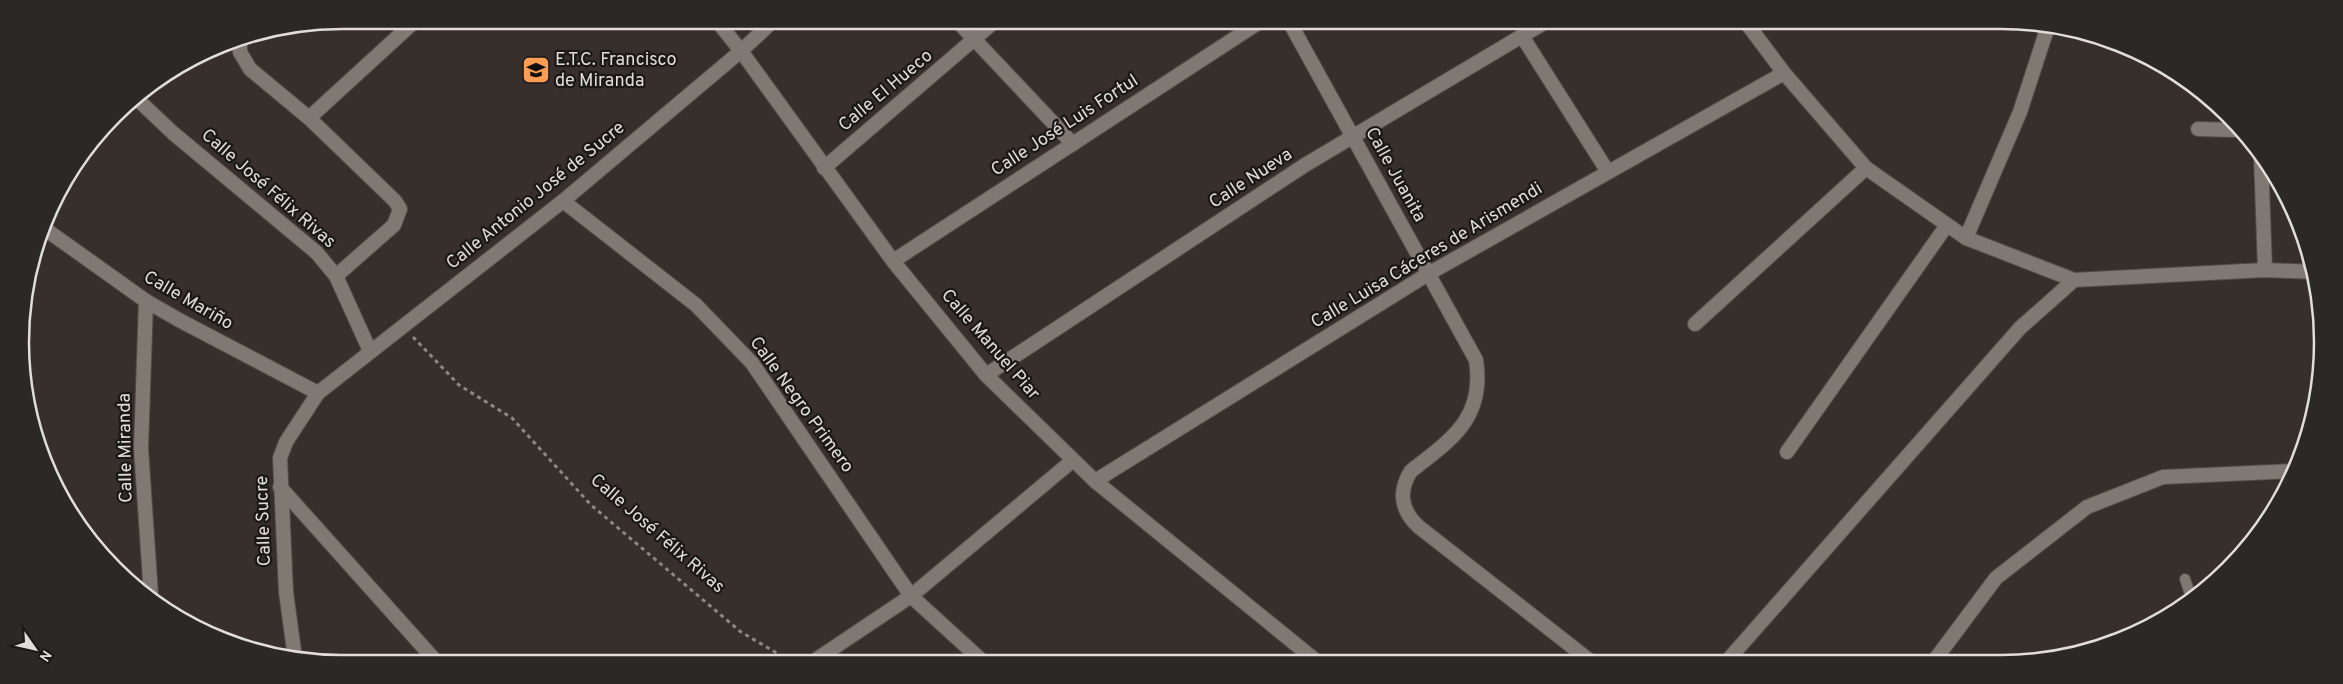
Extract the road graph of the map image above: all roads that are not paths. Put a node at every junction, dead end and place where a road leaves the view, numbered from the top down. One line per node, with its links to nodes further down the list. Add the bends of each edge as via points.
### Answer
1 (406, 29): 17 (street)
2 (723, 29): 14 (street, Calle Manuel Piar)
3 (765, 29): 14 (street, Calle Antonio José de Sucre)
4 (965, 29): 12 (street)
5 (987, 29): 12 (street, Calle El Hueco)
6 (1249, 29): 21 (street, Calle José Luis Fortul)
7 (1293, 29): 20 (street, Calle Juanita)
8 (1534, 29): 11 (street, Calle Nueva)
9 (1751, 29): 15 (street)
10 (2046, 32): 29 (street, via 2020,112)
11 (1522, 36): 20 (street, Calle Nueva); 25 (street)
12 (975, 40): 21 (street); 22 (street, Calle El Hueco)
13 (240, 45): 17 (street, via 240,52 250,69)
14 (741, 51): 22 (street, Calle Manuel Piar); 26 (street, Calle Antonio José de Sucre)
15 (1784, 73): 23 (street); 25 (street, Calle Luisa Cáceres de Arismendi)
16 (140, 102): 34 (street, Calle José Félix Rivas, via 317,253)
17 (309, 118): 34 (street, via 396,201 400,209 394,224)
18 (2198, 129): 19 (street)
19 (2232, 130)
20 (1353, 137): 33 (street, Calle Juanita); 39 (street, Calle Nueva, via 1305,165)
21 (1073, 144): 30 (street, Calle José Luis Fortul)
22 (824, 168): 30 (street, Calle Manuel Piar)
23 (1866, 168): 27 (street); 37 (street)
24 (2261, 169): 31 (street)
25 (1608, 172): 33 (street, Calle Luisa Cáceres de Arismendi)
26 (563, 200): 38 (street, Calle Antonio José de Sucre); 49 (street, Calle Negro Primero, via 696,306 752,363)
27 (1947, 225): 29 (street); 41 (street)
28 (49, 232): 36 (street, Calle Mariño)
29 (1966, 238): 35 (street)
30 (893, 261): 39 (street, Calle Manuel Piar)
31 (2265, 270): 32 (street); 35 (street)
32 (2306, 272)
33 (1428, 274): 44 (street, Calle Luisa Cáceres de Arismendi); 55 (street, Calle Juanita, via 1476,360 1478,385 1472,410 1464,425 1411,471 1402,494 1406,512 1412,521)
34 (336, 276): 38 (street, Calle José Félix Rivas)
35 (2074, 280): 56 (street, via 2020,328)
36 (146, 301): 40 (street, Calle Mariño); 47 (street, Calle Miranda, via 141,448)
37 (1695, 324)
38 (370, 351): 40 (street, Calle Antonio José de Sucre)
39 (986, 374): 42 (street, Calle Manuel Piar)
40 (318, 393): 45 (street, Calle Sucre, via 286,442 280,458)
41 (1787, 452)
42 (1072, 461): 44 (street, Calle Manuel Piar); 49 (street)
43 (2286, 471): 57 (street, via 2163,476 2087,507 1996,578)
44 (1095, 481): 54 (street, Calle Manuel Piar)
45 (280, 487): 50 (street, Calle Sucre, via 286,592); 51 (street)
46 (2185, 579): 48 (lane)
47 (151, 591)
48 (2190, 593)
49 (911, 596): 52 (street); 53 (street, Calle Negro Primero)
50 (294, 652)
51 (430, 655)
52 (823, 655)
53 (976, 655)
54 (1309, 655)
55 (1583, 655)
56 (1732, 655)
57 (1938, 655)

